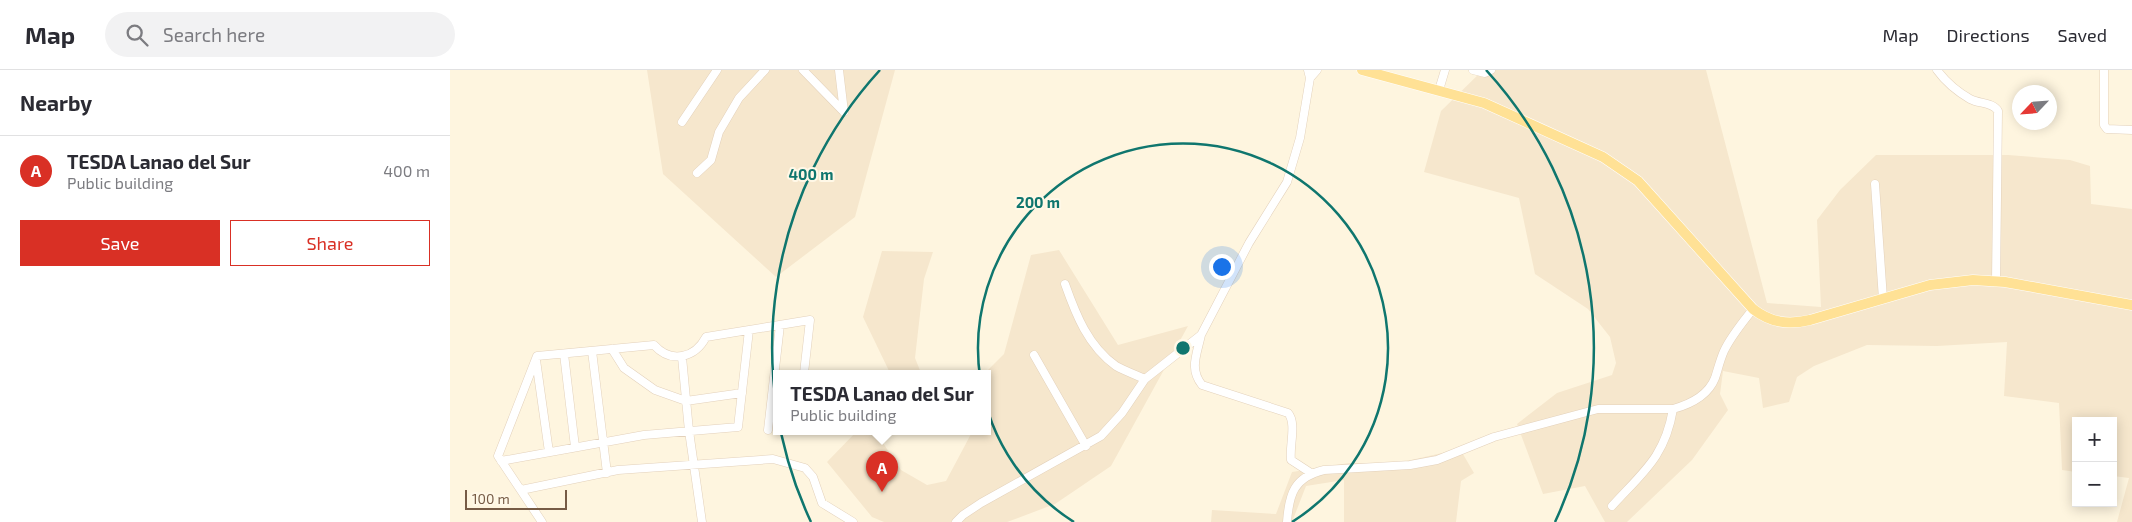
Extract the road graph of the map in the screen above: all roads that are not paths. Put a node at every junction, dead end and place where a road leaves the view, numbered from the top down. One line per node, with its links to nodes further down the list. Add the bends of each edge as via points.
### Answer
1 (717, 70): 14 (street)
2 (765, 70): 16 (street, via 739,98 719,132 711,160)
3 (803, 70): 4 (street, via 844,112)
4 (839, 70)
5 (1317, 70): 12 (street)
6 (1362, 70): 13 (main road)
7 (1446, 70): 13 (street)
8 (1474, 70): 9 (street, via 1485,73)
9 (1491, 70)
10 (1937, 70): 18 (street, via 1966,96 1992,105 1998,111)
11 (2104, 70): 15 (street, via 2104,126 2111,131)
12 (1309, 74): 25 (street, via 1300,138 1287,182 1249,243)
13 (1439, 90): 22 (main road, via 1484,103 1603,156 1620,167 1638,181)
14 (682, 122)
15 (2132, 130)
16 (696, 173)
17 (1875, 184): 20 (street)
18 (1996, 282): 20 (main road, via 1950,281); 21 (main road)
19 (1065, 284): 34 (street, via 1085,333 1101,353 1118,366)
20 (1883, 299): 22 (main road, via 1792,324 1763,317)
21 (2132, 305)
22 (1753, 309): 38 (street, via 1729,341 1707,392 1684,406)
23 (780, 325): 24 (street); 32 (street); 33 (street, via 810,320)
24 (749, 330): 30 (street, via 706,337 697,350); 36 (street)
25 (1201, 335): 34 (street); 48 (street, via 1194,371 1202,385 1288,413 1292,420 1291,460)
26 (612, 349): 27 (street); 30 (street, via 654,345 666,355); 37 (street, via 624,368 654,390)
27 (592, 351): 28 (street); 41 (street)
28 (564, 354): 31 (street, via 537,356); 43 (street)
29 (1034, 355): 42 (street)
30 (682, 357): 37 (street)
31 (536, 359): 44 (street); 45 (street, via 498,456)
32 (775, 370)
33 (804, 370)
34 (1145, 379): 42 (street, via 1111,427)
35 (773, 386): 39 (street)
36 (742, 393): 37 (street); 40 (street, via 738,427)
37 (686, 401): 40 (street)
38 (1672, 409): 48 (street, via 1598,409 1494,437 1437,460); 50 (street, via 1669,430 1658,455)
39 (768, 430)
40 (689, 431): 41 (street); 46 (street)
41 (603, 442): 43 (street); 47 (street)
42 (1086, 446): 54 (street, via 981,503)
43 (575, 447): 44 (street)
44 (549, 452): 45 (street)
45 (501, 461): 49 (street)
46 (695, 464): 47 (street); 52 (street); 53 (street, via 773,459 805,468 814,477 822,503)
47 (607, 473): 49 (street)
48 (1311, 473): 55 (street, via 1295,487)
49 (520, 490): 51 (street)
50 (1612, 506)
51 (542, 522)
52 (702, 522)
53 (853, 522)
54 (956, 522)
55 (1287, 522)

